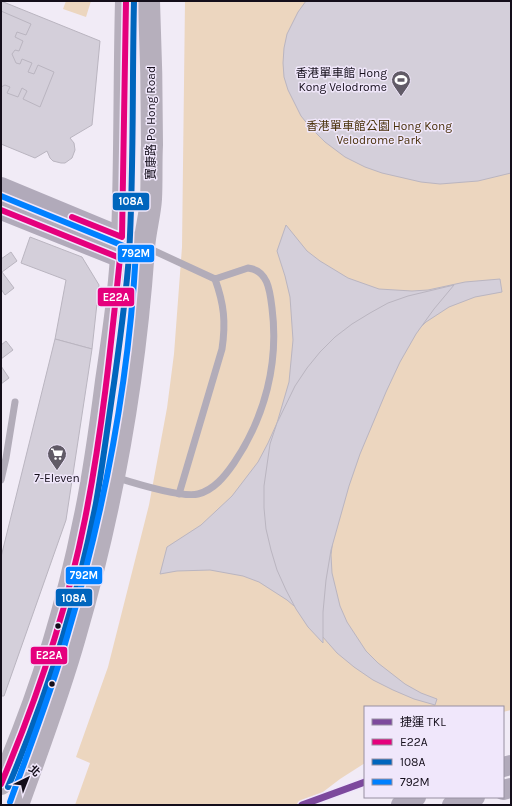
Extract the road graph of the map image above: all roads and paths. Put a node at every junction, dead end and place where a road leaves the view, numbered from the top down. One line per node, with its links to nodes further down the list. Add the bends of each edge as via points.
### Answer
1 (126, 1): 5 (main road)
2 (149, 1): 6 (main road, 寶康路 Po Hong Road, via 152,96 151,200)
3 (1, 187): 5 (main road)
4 (1, 210): 5 (main road)
5 (121, 248): 6 (main road); 12 (main road, via 104,398 84,520 69,584 41,681)
6 (143, 257): 7 (lane, via 181,264); 9 (main road, 寶康路 Po Hong Road, via 134,351)
7 (215, 279): 11 (lane, via 224,313 222,349); 11 (lane, via 252,268 261,273 267,281 273,320 273,359 270,378 259,416 242,452 231,468 207,491 193,495)
8 (15, 402): 10 (lane)
9 (114, 477): 11 (lane); 15 (main road, 寶康路 Po Hong Road, via 103,532 75,638 58,694)
10 (1, 480)
11 (178, 494)
12 (1, 784)
13 (414, 798): 16 (main road)
14 (472, 798): 17 (main road)
15 (18, 805)
16 (401, 805)
17 (452, 805)

